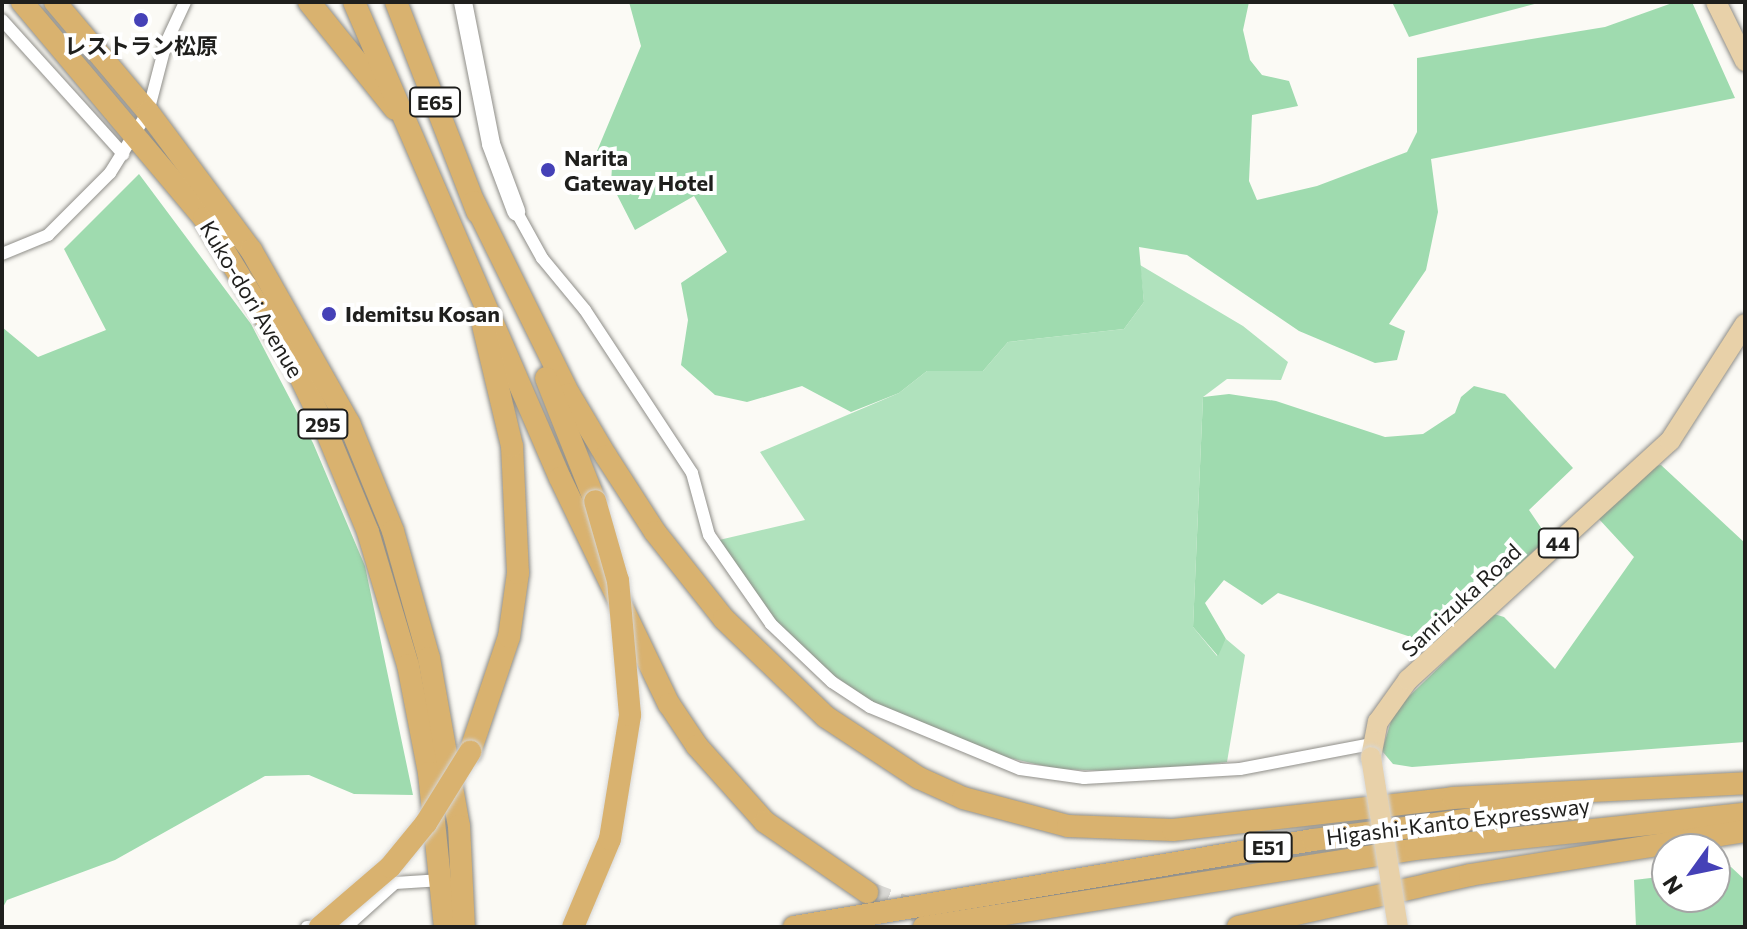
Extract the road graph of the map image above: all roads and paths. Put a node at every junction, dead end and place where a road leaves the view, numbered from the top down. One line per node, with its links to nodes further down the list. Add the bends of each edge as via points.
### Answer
1 (22, 2): 16 (highway, Kuko-dori Avenue / 295)
2 (55, 2): 13 (highway, Kuko-dori Avenue / 295)
3 (185, 2): 11 (street)
4 (309, 2): 18 (highway, via 387,97)
5 (354, 2): 18 (highway, E65)
6 (396, 2): 15 (highway, E65)
7 (410, 2): 15 (highway)
8 (463, 2): 20 (street, via 491,144)
9 (1716, 2): 12 (main road)
10 (2, 20): 17 (street)
11 (161, 59): 13 (street, via 149,79); 14 (street)
12 (1745, 61)
13 (123, 83): 14 (highway, Kuko-dori Avenue / 295)
14 (148, 112): 16 (street); 33 (highway, Kuko-dori Avenue / 295, via 280,294 369,468 415,601 432,673 459,826)
15 (441, 117): 19 (highway, E65)
16 (135, 133): 17 (street); 28 (highway, Kuko-dori Avenue / 295, via 204,218 277,335 347,477 408,665)
17 (123, 154): 22 (street, via 48,235)
18 (428, 165): 21 (highway, E65)
19 (474, 202): 25 (highway, via 569,394 655,532 724,619 835,724 919,778 963,798 1068,826 1173,830 1453,798); 34 (highway, bridge, via 595,501 618,581 630,715 610,839)
20 (516, 211): 24 (street, via 542,258 585,310 692,473 709,535 771,624 832,682 870,707 1020,769 1084,778 1240,769)
21 (457, 236): 29 (highway, via 560,478 669,704 705,756 765,822); 31 (highway, bridge, via 504,405 519,524 509,637 470,752 426,823 390,867)
22 (2, 254)
23 (1745, 324): 24 (main road, Sanrizuka Road / 44, via 1670,441 1408,680 1378,722)
24 (1371, 751): 38 (main road, bridge)
25 (1745, 783): 35 (highway, Higashi-Kanto Expressway / E51, via 1328,837)
26 (1745, 814): 36 (highway, Higashi-Kanto Expressway / E51, via 1415,849)
27 (1745, 831): 37 (highway, via 1470,875)
28 (442, 880): 30 (street, via 395,883 347,926); 32 (highway, Kuko-dori Avenue / 295)
29 (867, 892)
30 (307, 927)
31 (320, 927)
32 (445, 927)
33 (464, 927)
34 (573, 927)
35 (794, 927)
36 (924, 927)
37 (1238, 927)
38 (1398, 927)

